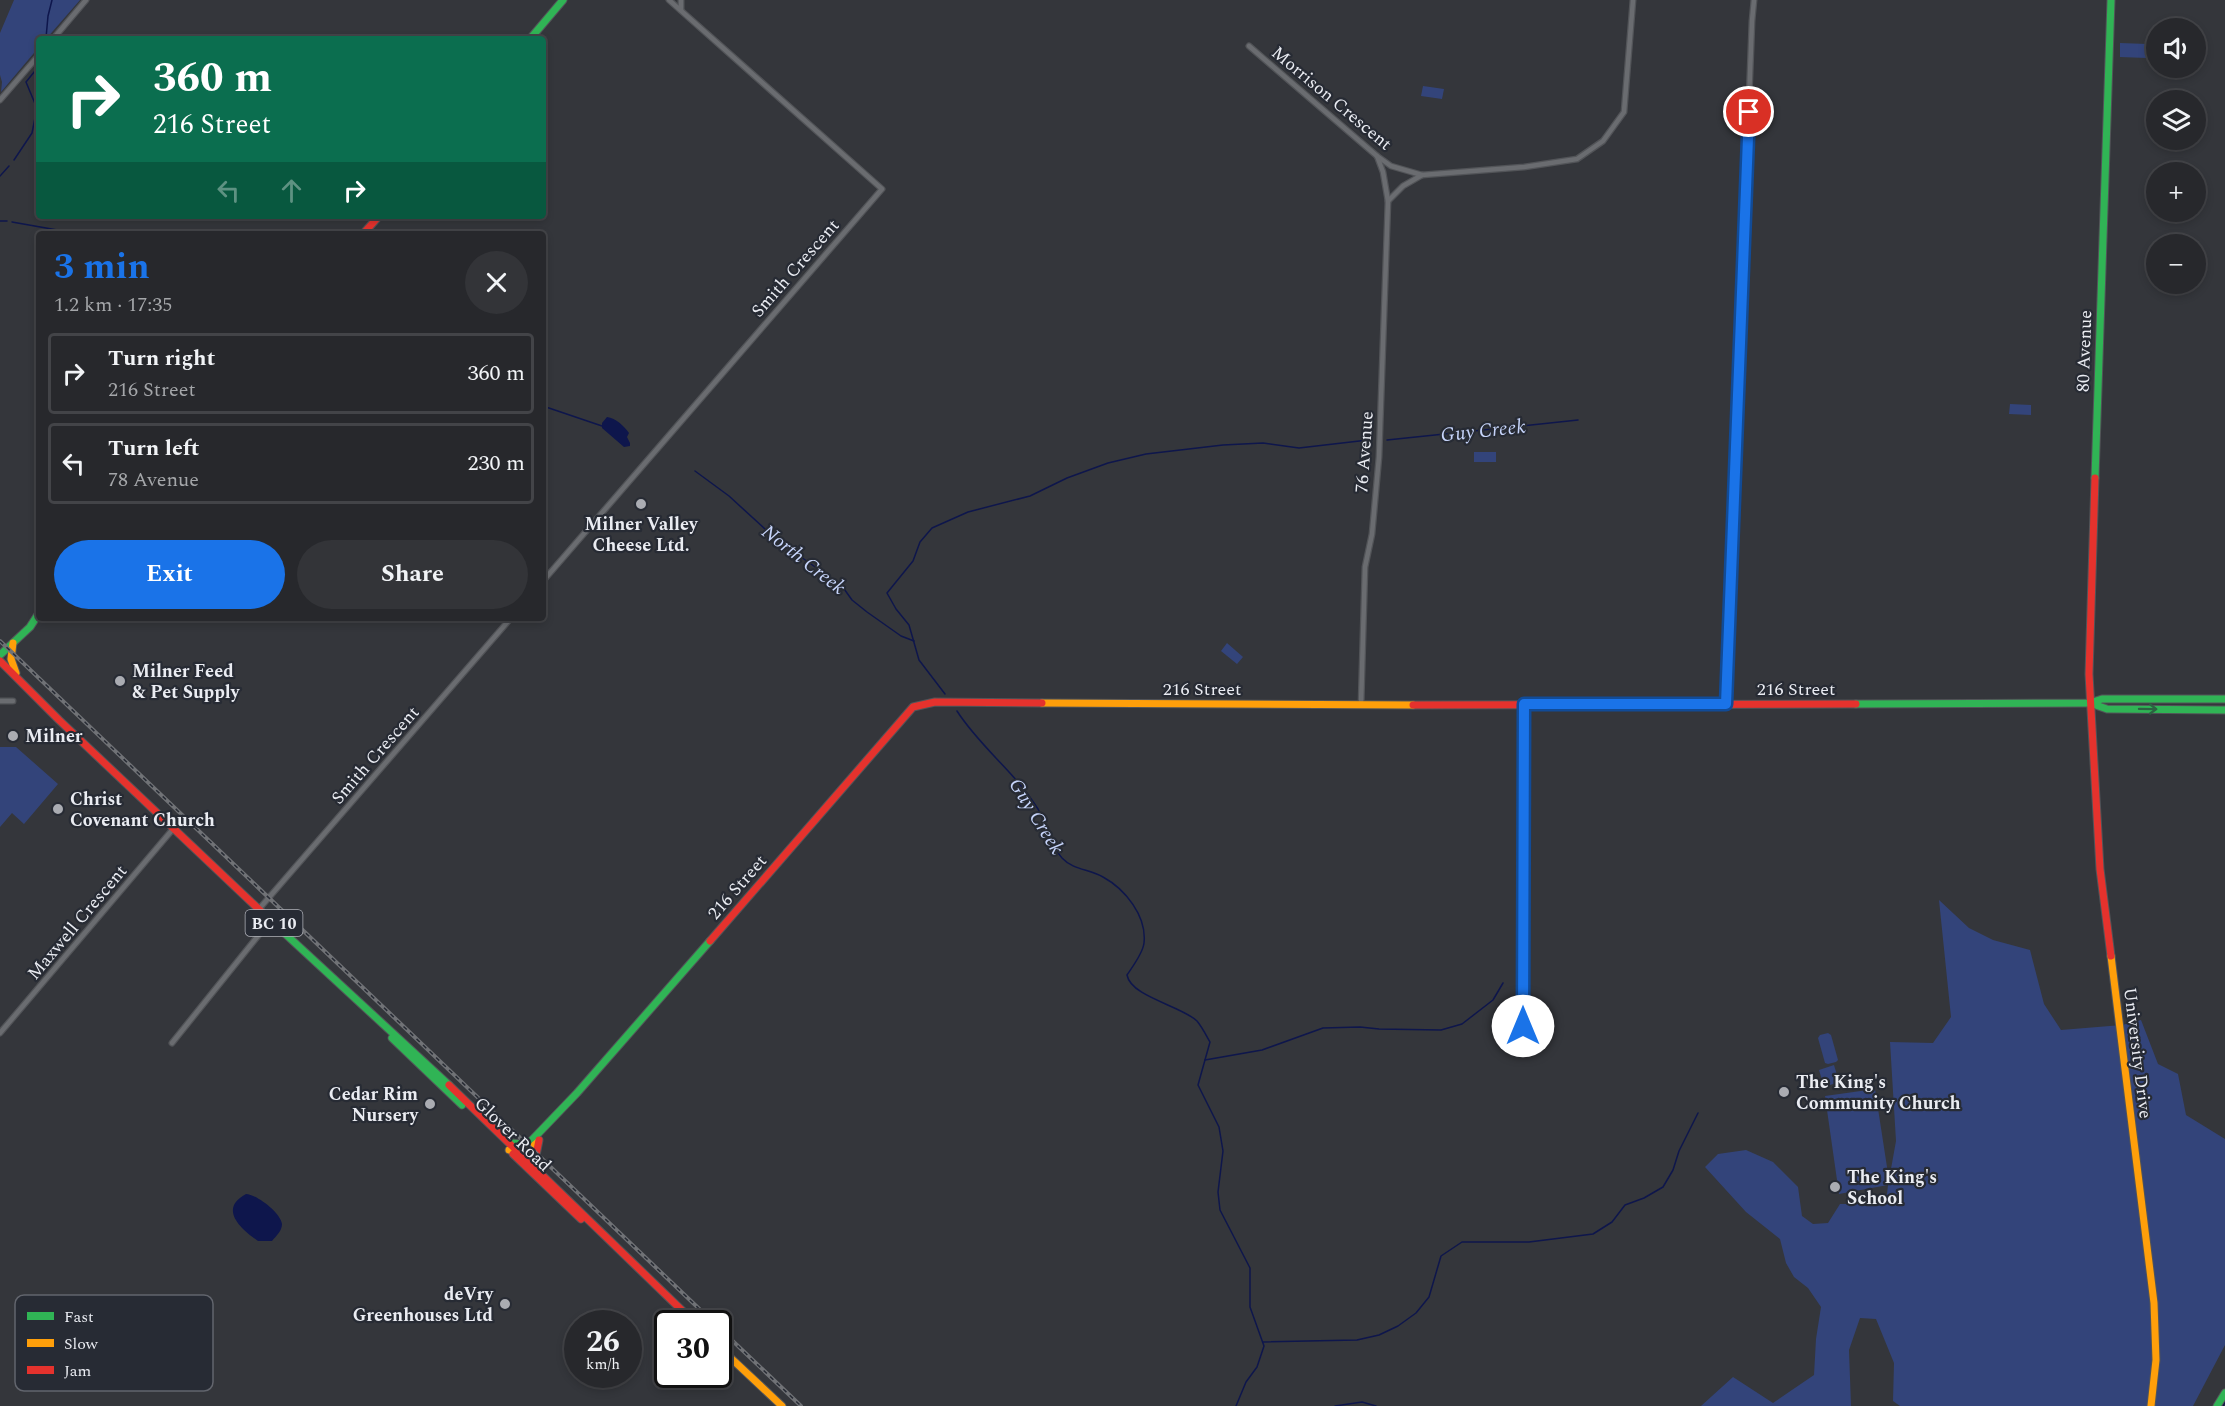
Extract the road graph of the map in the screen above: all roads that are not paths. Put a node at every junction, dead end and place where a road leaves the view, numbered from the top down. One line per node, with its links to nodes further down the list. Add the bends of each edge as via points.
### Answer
1 (86, 0): 9 (street)
2 (563, 0): 10 (main road)
3 (669, 0): 8 (street, Smith Crescent)
4 (681, 0): 8 (street)
5 (1633, 0): 15 (street, Morrison Crescent, via 1624,112 1603,141 1576,159)
6 (1754, 0): 32 (street)
7 (2111, 0): 30 (main road, 80 Avenue)
8 (681, 10): 19 (street, Smith Crescent, via 882,189)
9 (56, 36)
10 (533, 36)
11 (1249, 46): 14 (street, Morrison Crescent)
12 (36, 58): 13 (street)
13 (0, 100)
14 (1377, 156): 15 (street, Morrison Crescent, via 1391,166); 16 (street, 76 Avenue)
15 (1422, 175): 16 (street)
16 (1388, 201): 33 (street, 76 Avenue, via 1379,457 1365,567)
17 (376, 219): 18 (main road)
18 (366, 231)
19 (546, 577)
20 (36, 618): 22 (main road)
21 (508, 621): 36 (street, Smith Crescent)
22 (13, 643): 23 (main road); 26 (main road, via 11,659)
23 (0, 655)
24 (0, 661): 26 (main road, Glover Road / BC 10)
25 (0, 672): 26 (main road)
26 (18, 678): 35 (main road, Glover Road / BC 10)
27 (2225, 699): 30 (main road, 216 Street, via 2102,699)
28 (0, 700): 29 (street)
29 (13, 700)
30 (2090, 703): 32 (main road, 216 Street); 34 (main road, 216 Street, one-way to 34, via 2107,709); 51 (main road, University Drive, via 2100,870 2154,1303 2156,1360)
31 (1524, 704): 32 (main road, 216 Street); 33 (main road, 216 Street); 38 (street)
32 (1726, 704)
33 (1361, 705): 41 (main road, 216 Street, via 935,702 913,707)
34 (2225, 710)
35 (174, 828): 36 (main road, Glover Road / BC 10); 39 (street, Maxwell Crescent)
36 (259, 909): 37 (main road, Glover Road / BC 10)
37 (270, 920): 40 (street); 43 (main road, Glover Road / BC 10)
38 (1523, 1026)
39 (0, 1033)
40 (172, 1043)
41 (577, 1093): 42 (main road); 43 (main road, 216 Street, via 531,1141)
42 (539, 1140): 44 (main road, via 530,1150); 45 (main road, via 539,1166)
43 (510, 1146): 44 (main road); 46 (main road, Glover Road / BC 10, via 558,1199)
44 (520, 1152): 45 (main road, Glover Road / BC 10)
45 (559, 1189): 46 (main road, Glover Road / BC 10)
46 (635, 1266): 47 (main road, Glover Road / BC 10)
47 (681, 1310)
48 (732, 1359): 50 (main road)
49 (2225, 1393): 52 (main road)
50 (782, 1406)
51 (2151, 1406)
52 (2217, 1406)

